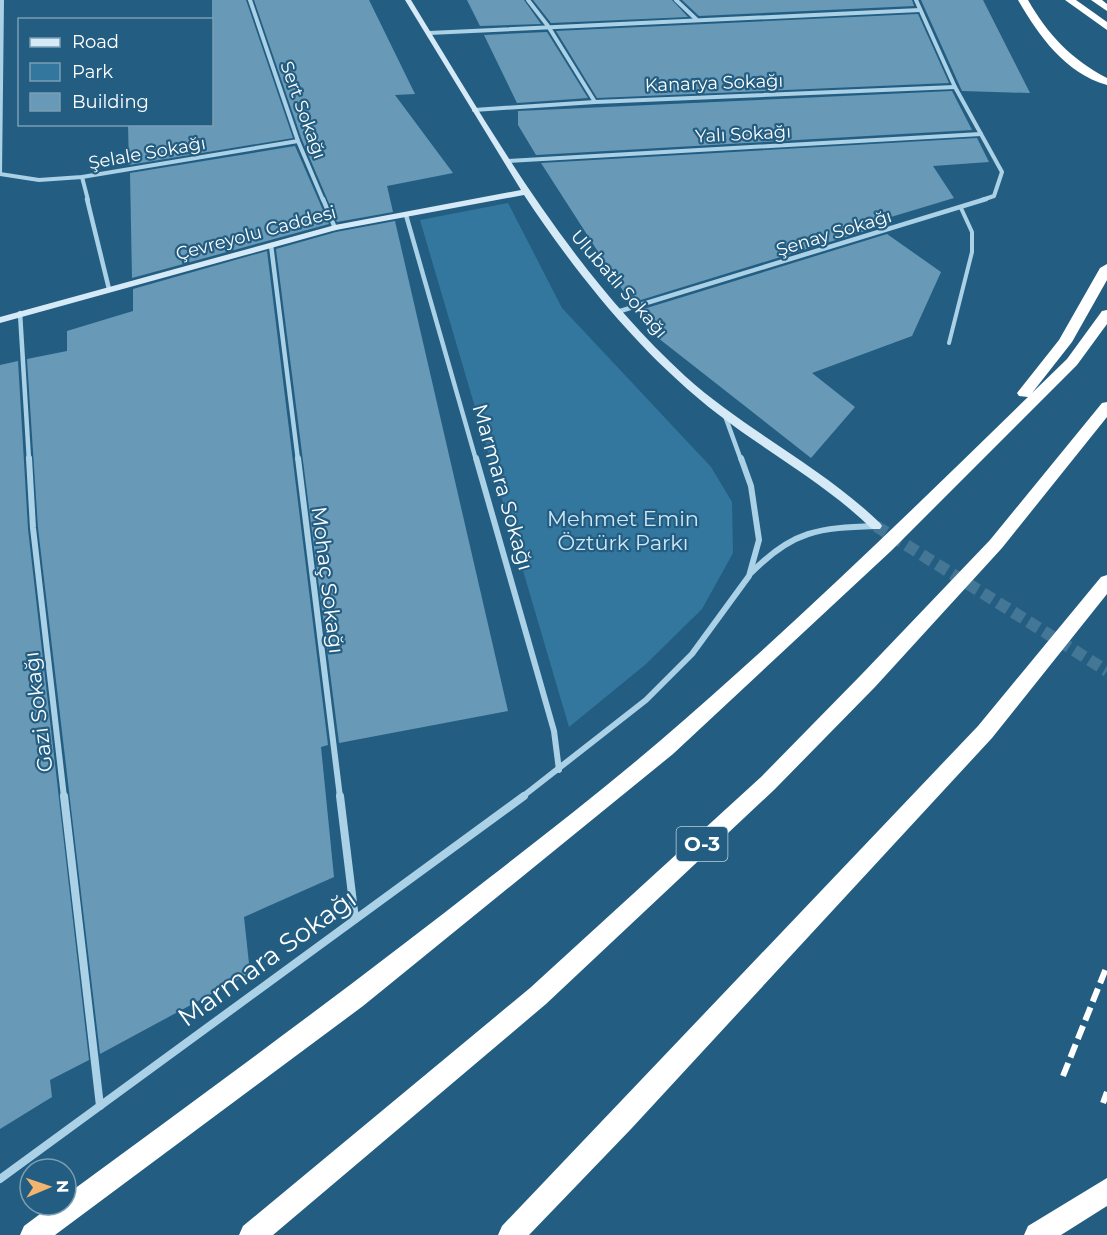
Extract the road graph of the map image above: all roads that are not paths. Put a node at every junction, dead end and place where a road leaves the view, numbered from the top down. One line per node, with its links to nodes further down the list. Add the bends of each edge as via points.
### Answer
1 (2, 0): 23 (street)
2 (250, 0): 21 (street, Sert Sokağı)
3 (408, 0): 15 (main road, Ulubatlı Sokağı)
4 (528, 0): 13 (street)
5 (676, 0): 12 (street)
6 (916, 0): 11 (street, Şenay Sokağı)
7 (1023, 0): 16 (highway, via 1048,41 1065,58)
8 (1071, 0): 14 (highway)
9 (1096, 0): 10 (highway)
10 (1107, 8)
11 (920, 10): 12 (street); 17 (street, Şenay Sokağı)
12 (696, 19): 13 (street)
13 (548, 26): 15 (street); 18 (street)
14 (1107, 27)
15 (429, 33): 19 (main road, Ulubatlı Sokağı)
16 (1107, 82)
17 (956, 87): 18 (street, Kanarya Sokağı); 20 (street, Şenay Sokağı)
18 (595, 102): 19 (street, Kanarya Sokağı)
19 (474, 110): 22 (main road, Ulubatlı Sokağı)
20 (981, 134): 22 (street, Yalı Sokağı); 26 (street, Şenay Sokağı, via 1002,172 994,195)
21 (298, 141): 24 (street, Şelale Sokağı); 28 (street, Sert Sokağı)
22 (506, 161): 25 (main road, Ulubatlı Sokağı)
23 (0, 174): 24 (street, Şelale Sokağı, via 39,180)
24 (82, 177): 31 (street)
25 (525, 192): 27 (main road, Çevreyolu Caddesi); 32 (main road, Ulubatlı Sokağı, via 571,260)
26 (961, 208): 32 (street, Şenay Sokağı); 36 (lane, via 972,232 972,252)
27 (406, 215): 28 (main road, Çevreyolu Caddesi); 43 (street, Marmara Sokağı, via 554,731)
28 (335, 228): 29 (main road, Çevreyolu Caddesi)
29 (271, 245): 31 (main road, Çevreyolu Caddesi); 44 (street, Mohaç Sokağı)
30 (1107, 268): 39 (highway, via 1065,342)
31 (109, 289): 33 (main road, Çevreyolu Caddesi)
32 (617, 312): 38 (main road, Ulubatlı Sokağı)
33 (20, 314): 35 (main road, Çevreyolu Caddesi); 45 (street, Gazi Sokağı, via 33,528)
34 (1107, 314): 39 (highway, via 1072,362)
35 (0, 320)
36 (949, 343)
37 (1107, 407): 49 (highway, O-3, via 996,544 768,783 538,996)
38 (723, 413): 40 (main road, Ulubatlı Sokağı, via 798,461); 41 (street, Marmara Sokağı, via 751,486 759,540)
39 (956, 474): 48 (highway, via 793,634 666,748 355,998)
40 (876, 526): 41 (street, via 810,532 782,543)
41 (749, 576): 43 (street, Marmara Sokağı, via 692,654 646,700)
42 (1107, 582): 50 (highway, via 985,732)
43 (559, 770): 44 (street, Marmara Sokağı)
44 (355, 919): 45 (street, Marmara Sokağı)
45 (100, 1106): 46 (street, Marmara Sokağı)
46 (0, 1179)
47 (1107, 1191): 51 (highway)
48 (33, 1235)
49 (252, 1235)
50 (511, 1235)
51 (1037, 1235)

